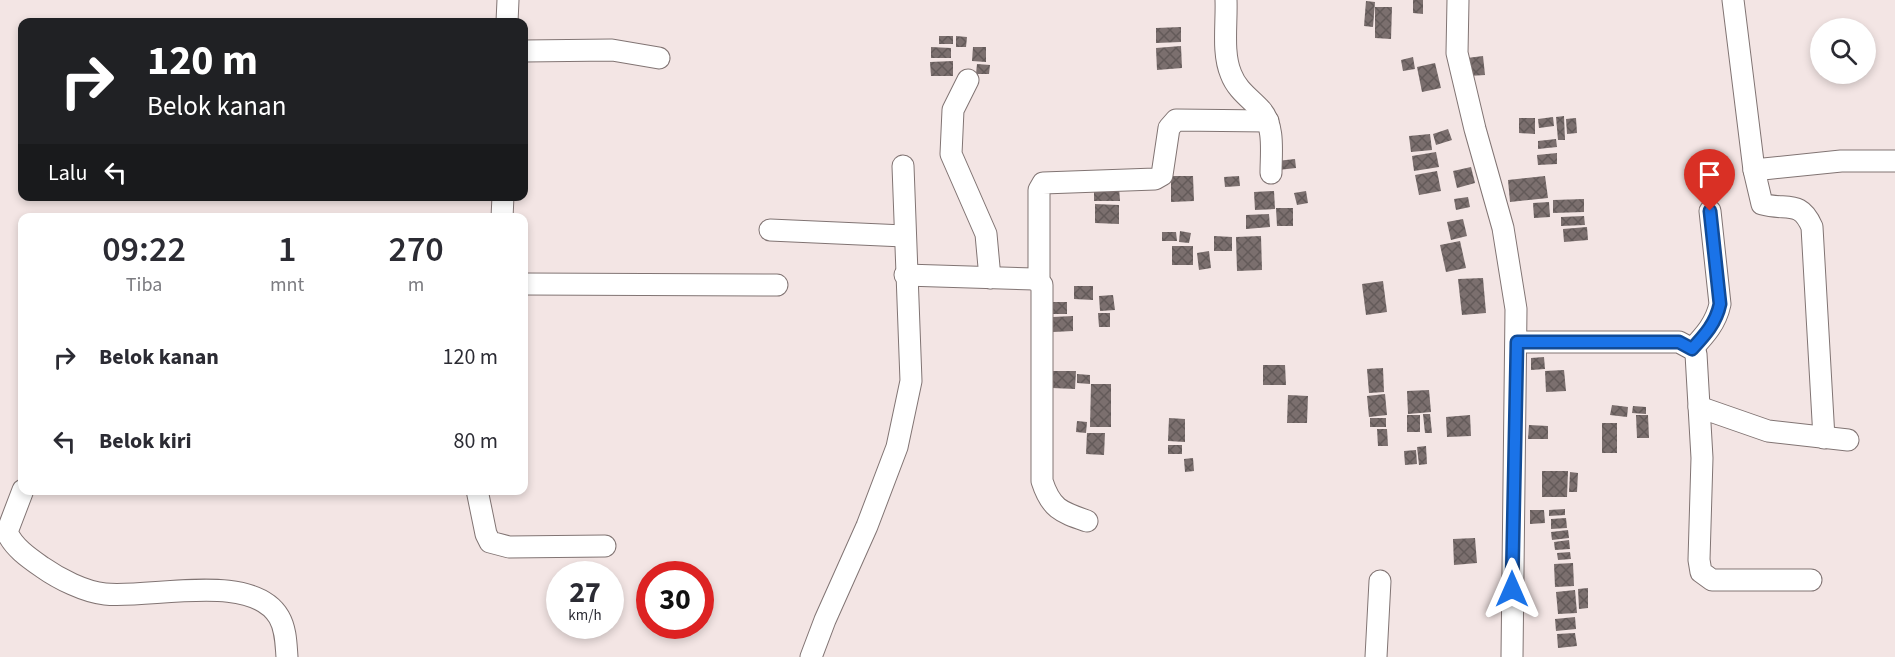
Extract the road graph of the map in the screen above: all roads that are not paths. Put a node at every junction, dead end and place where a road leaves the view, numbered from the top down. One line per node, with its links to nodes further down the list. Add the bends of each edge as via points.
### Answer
1 (508, 0): 5 (street)
2 (1226, 0): 9 (street, via 1230,74)
3 (1458, 0): 22 (street, via 1457,52 1503,228 1516,309)
4 (1733, 0): 12 (street)
5 (507, 18)
6 (528, 51): 7 (street, via 612,50)
7 (659, 58)
8 (968, 80): 18 (street, via 953,110 951,154 987,234)
9 (1268, 121): 13 (street); 19 (street, via 1176,120 1169,128 1162,176 1155,179 1043,183 1039,190)
10 (1895, 160): 12 (street)
11 (903, 166): 16 (street)
12 (1754, 170): 25 (street, via 1762,204 1800,209 1812,227)
13 (1271, 173)
14 (1710, 211): 23 (street, via 1720,304 1718,316)
15 (770, 230): 16 (street)
16 (904, 236): 17 (street)
17 (905, 275): 18 (street); 34 (street, via 911,381 897,447)
18 (990, 278): 19 (street)
19 (1039, 281): 29 (street, via 1044,288 1042,481 1058,511)
20 (528, 284): 21 (street)
21 (777, 285)
22 (1517, 342): 23 (street, via 1679,342); 36 (street)
23 (1692, 349): 24 (street, via 1696,354)
24 (1699, 407): 25 (street, via 1768,431); 31 (street, via 1701,572 1712,580)
25 (1824, 438): 26 (street)
26 (1848, 440)
27 (21, 495): 33 (street, via 7,532 28,557 51,573 102,594 232,591 263,601 273,607 284,627)
28 (478, 495): 30 (street, via 490,542 509,547)
29 (1087, 521)
30 (605, 546)
31 (1811, 580)
32 (1380, 581): 35 (street)
33 (287, 657)
34 (811, 657)
35 (1376, 657)
36 (1512, 657)

